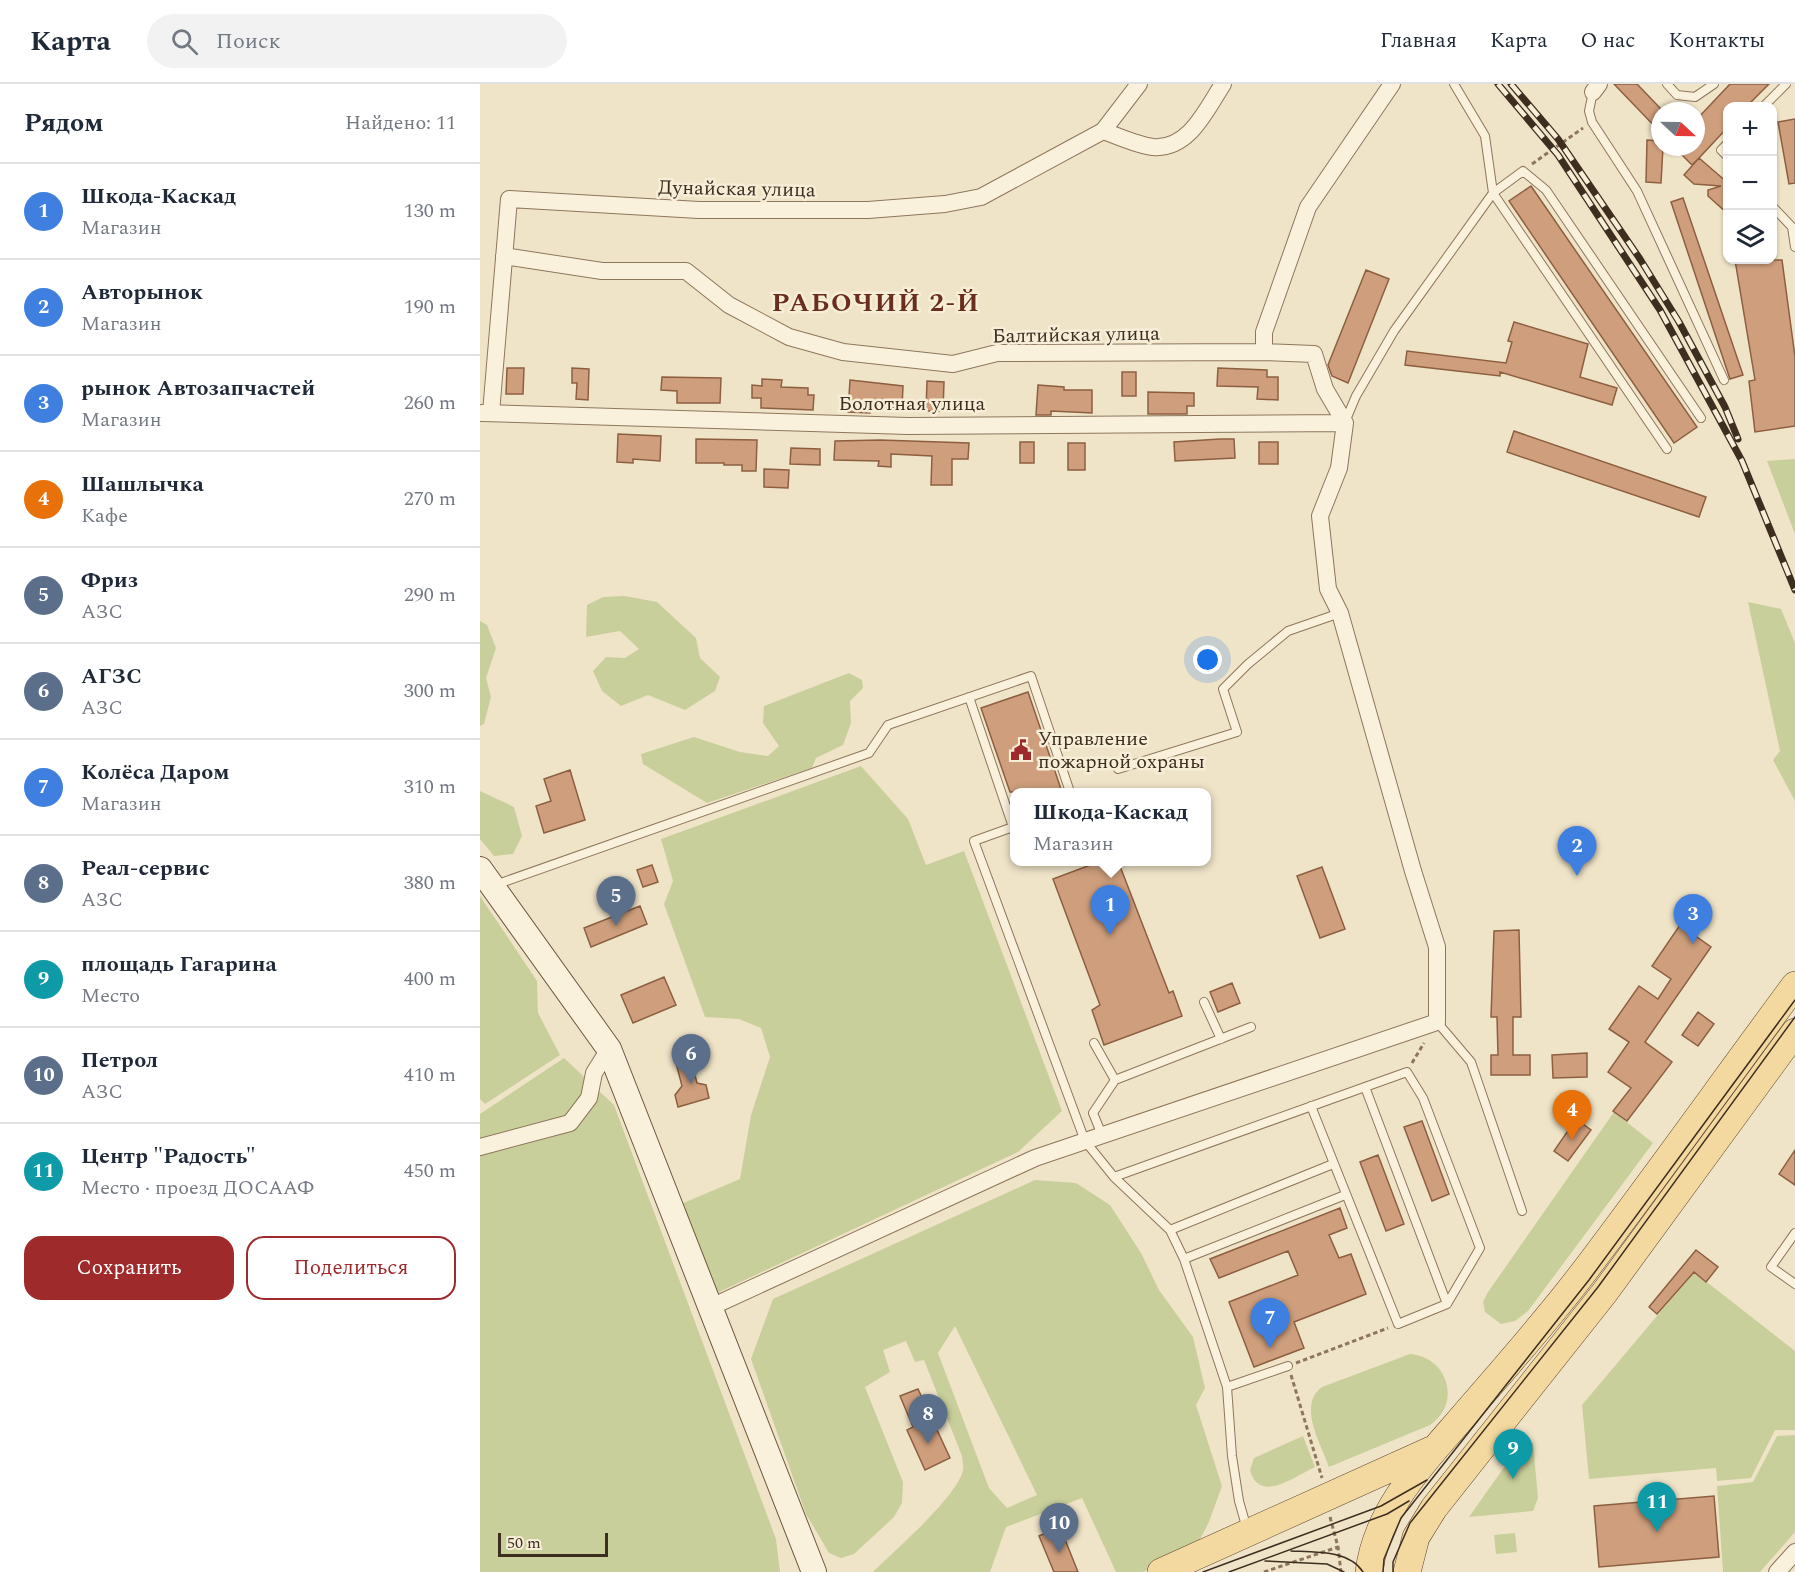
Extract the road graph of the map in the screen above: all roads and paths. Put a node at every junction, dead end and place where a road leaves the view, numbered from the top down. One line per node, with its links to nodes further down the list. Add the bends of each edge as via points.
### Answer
1 (1139, 84): 13 (street, Дунайская улица)
2 (1223, 84): 13 (street, via 1195,127 1174,146 1152,147)
3 (1392, 84): 19 (street, via 1308,207 1264,332)
4 (1454, 84): 15 (lane, via 1485,136)
5 (1667, 84): 6 (lane, via 1677,94 1695,97)
6 (1714, 84)
7 (1786, 84): 11 (lane)
8 (1791, 84): 10 (lane)
9 (1596, 88): 12 (lane, via 1589,111)
10 (1795, 88)
11 (1768, 102)
12 (1592, 122): 14 (path); 20 (lane, via 1637,191)
13 (1103, 132): 18 (street, Дунайская улица, via 981,197 945,204 867,210 699,210 509,200)
14 (1523, 171): 15 (lane); 22 (lane, via 1546,190)
15 (1493, 193): 23 (lane, via 1394,331); 24 (lane)
16 (1777, 210): 17 (lane, via 1792,227)
17 (1795, 247)
18 (504, 256): 19 (street, Балтийская улица, via 602,271 686,271 729,305 789,338 843,352 953,364 997,353); 21 (street, Дунайская улица)
19 (1264, 352): 23 (street, Балтийская улица, via 1314,354 1325,388)
20 (1724, 380)
21 (486, 413): 23 (street, Болотная улица, via 908,426)
22 (1701, 418)
23 (1345, 423): 25 (street, via 1339,468 1320,516 1328,589)
24 (1667, 449)
25 (1340, 613): 27 (lane, via 1288,631 1223,689 1237,732); 34 (street, via 1437,947)
26 (969, 697): 28 (lane, via 1031,676); 29 (lane); 31 (lane, via 888,725 870,753)
27 (1118, 769)
28 (1069, 788)
29 (1010, 817)
30 (1010, 827): 45 (lane, via 974,841)
31 (486, 878): 39 (main road)
32 (1795, 985): 60 (main road, via 1582,1275)
33 (1204, 1002): 37 (lane)
34 (1437, 1022): 40 (path); 44 (street); 50 (lane, via 1471,1062)
35 (1251, 1027): 37 (lane)
36 (1795, 1032): 71 (main road, via 1605,1292 1434,1508 1416,1537)
37 (1221, 1038): 41 (lane)
38 (1094, 1043): 41 (lane)
39 (609, 1049): 46 (street, via 594,1073 588,1098 570,1123); 56 (main road)
40 (1407, 1072): 42 (lane); 55 (lane, via 1423,1098 1480,1248)
41 (1114, 1080): 44 (lane, via 1093,1113)
42 (1365, 1087): 43 (lane); 55 (lane)
43 (1311, 1106): 47 (lane); 48 (lane)
44 (1102, 1135): 45 (street)
45 (1085, 1141): 48 (lane); 56 (street, via 1035,1158)
46 (480, 1147)
47 (1333, 1164): 49 (lane); 51 (lane)
48 (1113, 1177): 51 (lane)
49 (1345, 1195): 53 (lane); 57 (lane)
50 (1522, 1210)
51 (1170, 1230): 53 (lane)
52 (1795, 1233): 54 (lane, via 1771,1267)
53 (1184, 1259): 59 (lane)
54 (1795, 1284)
55 (1447, 1304): 57 (lane)
56 (711, 1307): 66 (main road)
57 (1398, 1324): 58 (path)
58 (1288, 1366): 59 (lane); 61 (path, via 1322,1479)
59 (1227, 1387): 63 (lane, via 1232,1456)
60 (1432, 1450): 61 (main road); 62 (main road)
61 (1337, 1492): 62 (main road, via 1363,1490); 63 (main road); 64 (path)
62 (1387, 1514): 70 (main road, via 1376,1537); 71 (main road)
63 (1248, 1533): 67 (main road)
64 (1338, 1547): 68 (path); 69 (path)
65 (1795, 1552): 72 (street)
66 (812, 1571)
67 (1161, 1572)
68 (1264, 1572)
69 (1341, 1572)
70 (1369, 1572)
71 (1405, 1572)
72 (1777, 1572)

